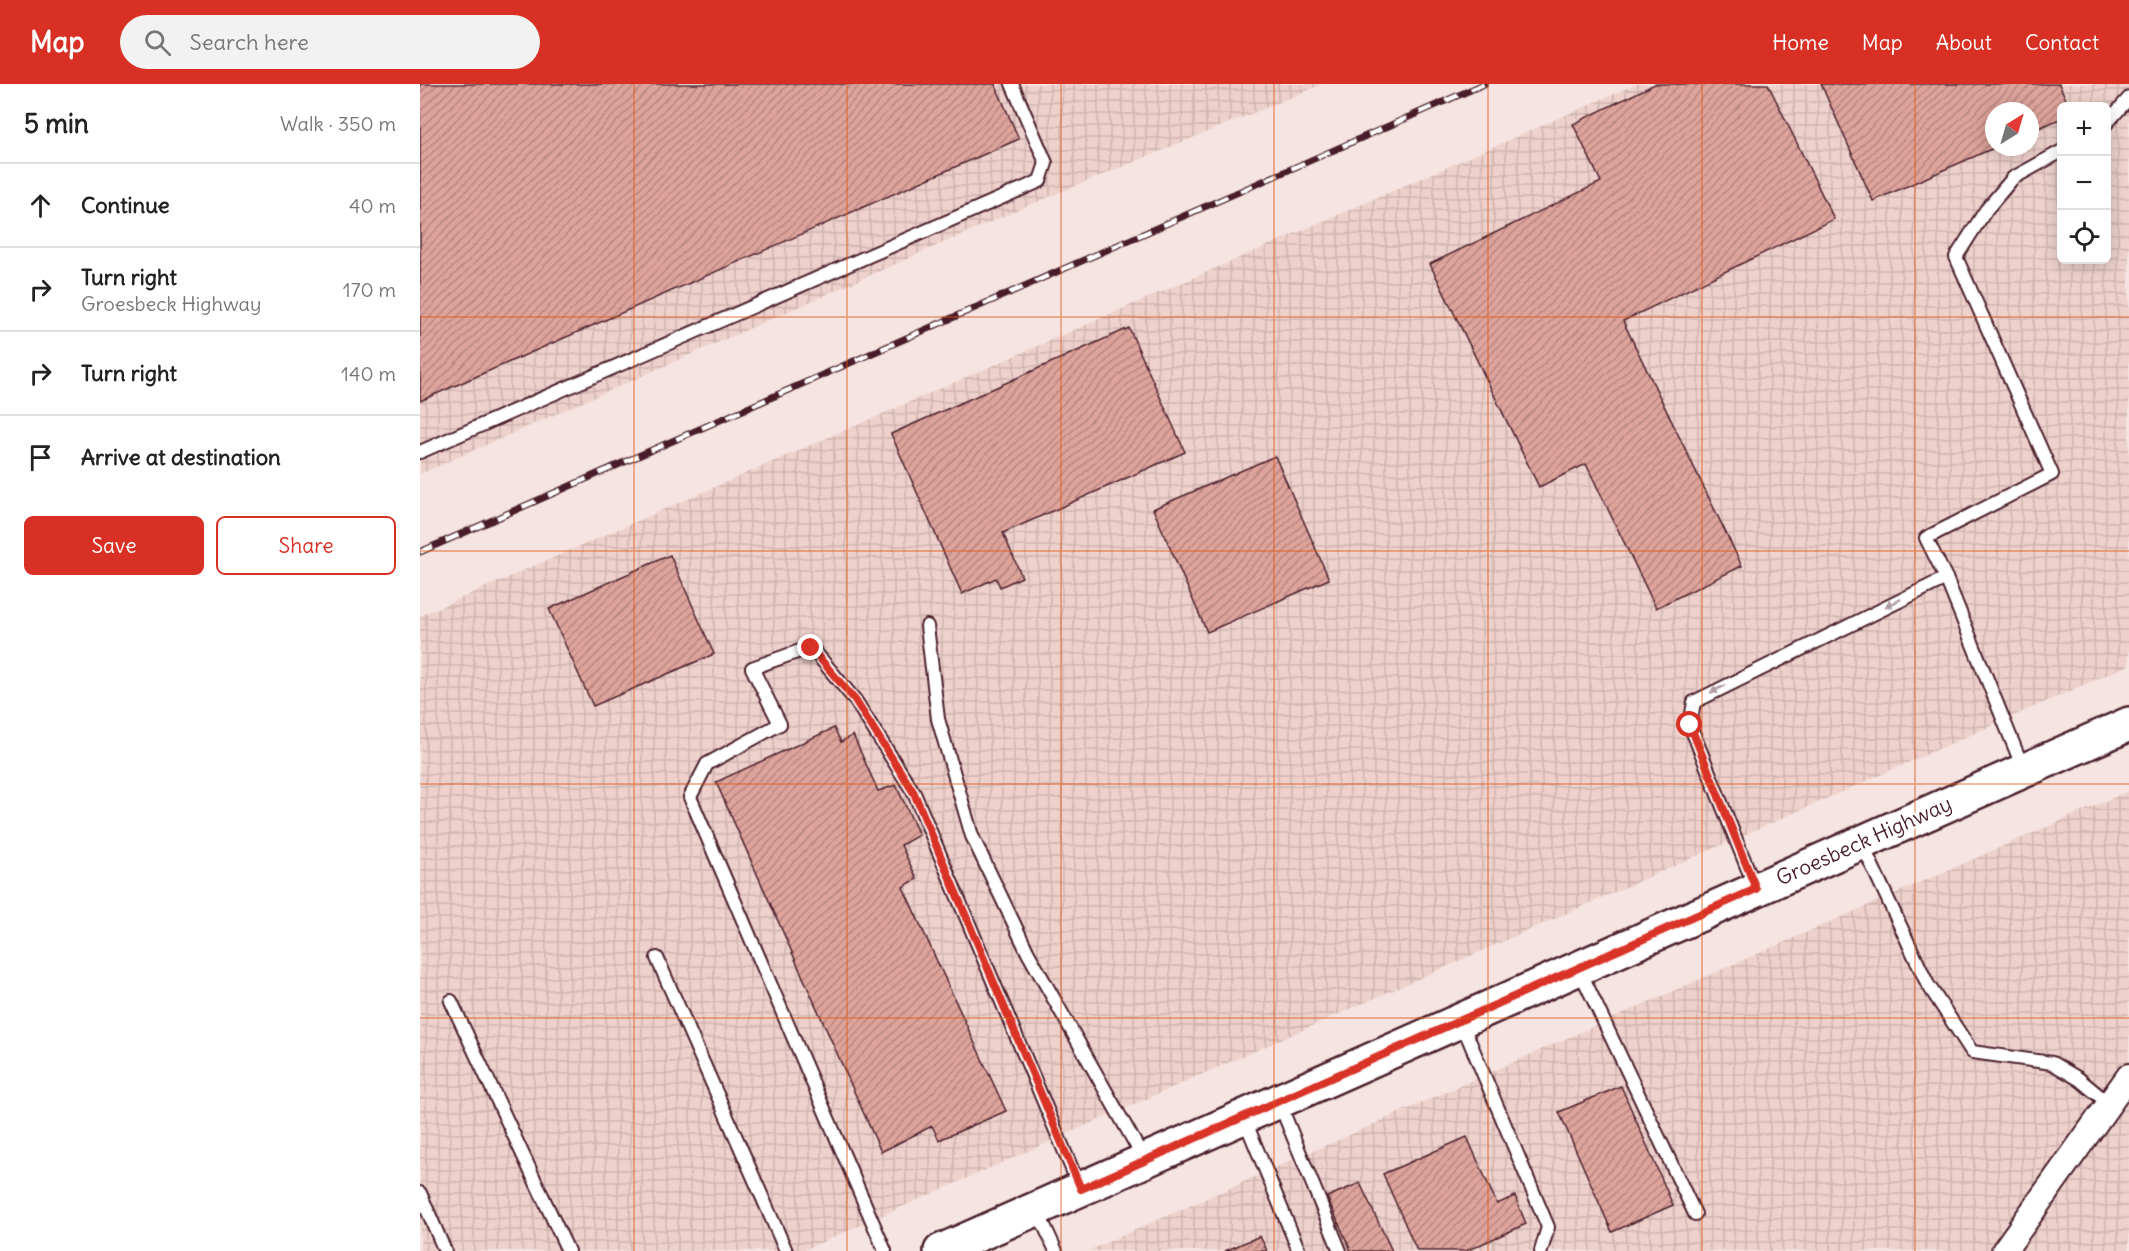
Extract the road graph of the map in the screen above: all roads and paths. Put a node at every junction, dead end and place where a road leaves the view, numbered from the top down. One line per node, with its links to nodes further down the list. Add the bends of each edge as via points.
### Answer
1 (1012, 84): 5 (lane, via 1046,163 1040,181)
2 (2129, 98): 3 (lane)
3 (2111, 118)
4 (2057, 153): 6 (lane, via 2013,178 1986,210 1956,257 2052,474 1926,538)
5 (420, 452)
6 (1946, 578): 9 (lane); 11 (lane, one-way to 11, via 1694,702 1690,725)
7 (927, 626): 20 (lane, via 938,719 972,836 1028,953)
8 (2129, 724): 9 (main road, Groesbeck Highway)
9 (2024, 770): 10 (main road, Groesbeck Highway)
10 (1861, 843): 11 (main road, Groesbeck Highway); 18 (lane, via 1927,983 1972,1052 2052,1063)
11 (1756, 889): 13 (main road, Groesbeck Highway)
12 (657, 958): 28 (lane)
13 (1578, 968): 15 (main road, Groesbeck Highway); 24 (lane)
14 (451, 1001): 27 (lane)
15 (1461, 1020): 17 (main road, Groesbeck Highway); 33 (lane, via 1548,1227)
16 (2129, 1076): 18 (street)
17 (1279, 1101): 19 (main road, Groesbeck Highway); 32 (lane)
18 (2109, 1104): 34 (street)
19 (1244, 1116): 20 (main road, Groesbeck Highway); 31 (lane)
20 (1145, 1160): 21 (main road, Groesbeck Highway)
21 (1081, 1189): 23 (main road, Groesbeck Highway); 29 (lane, via 914,793 855,700 811,648 752,668 780,724 707,764 690,797)
22 (420, 1193): 26 (lane)
23 (1036, 1209): 25 (main road, Groesbeck Highway); 30 (lane)
24 (1695, 1214)
25 (960, 1247)
26 (446, 1251)
27 (568, 1251)
28 (786, 1251)
29 (885, 1251)
30 (1056, 1251)
31 (1299, 1251)
32 (1340, 1251)
33 (1541, 1251)
34 (2004, 1251)

